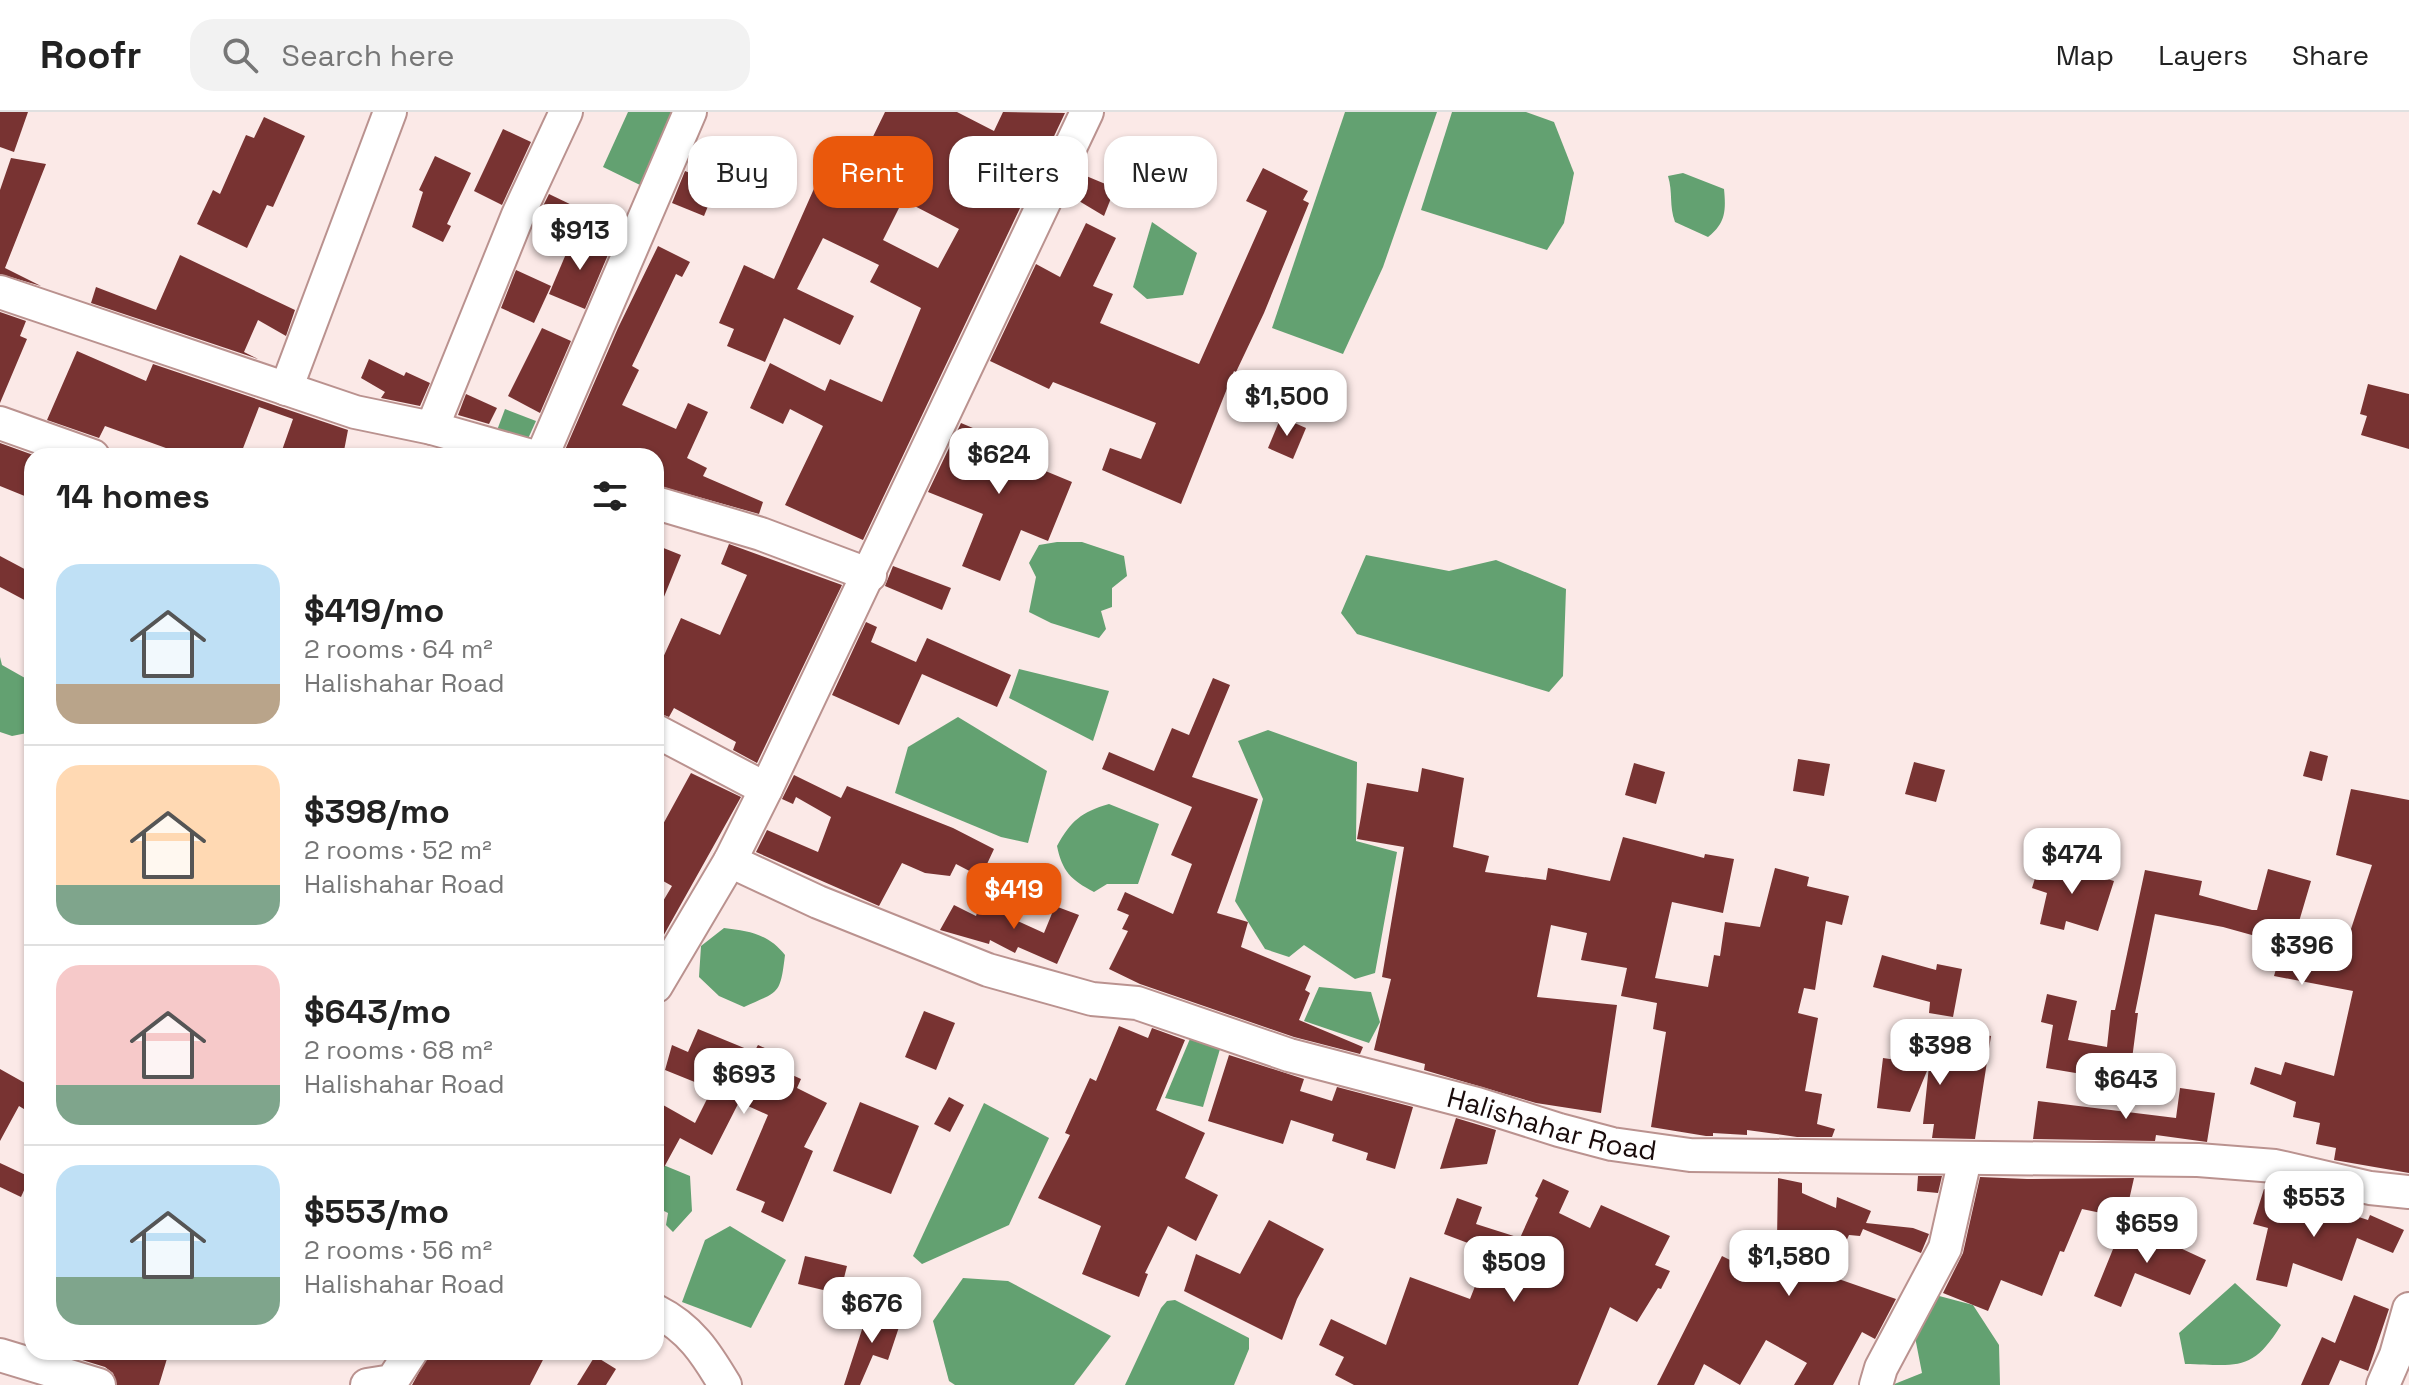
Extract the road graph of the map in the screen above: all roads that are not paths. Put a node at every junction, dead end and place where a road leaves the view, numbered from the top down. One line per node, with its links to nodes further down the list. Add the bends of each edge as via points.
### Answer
1 (390, 112): 6 (street)
2 (566, 112): 8 (street)
3 (690, 112): 11 (street)
4 (1087, 112): 13 (street)
5 (0, 292): 6 (street)
6 (286, 389): 8 (street, via 383,420)
7 (0, 423): 9 (street)
8 (432, 428): 10 (street)
9 (70, 448)
10 (503, 448)
11 (545, 448)
12 (664, 505): 13 (street)
13 (870, 575): 15 (street)
14 (664, 735): 15 (street)
15 (766, 789): 16 (street)
16 (730, 861): 17 (street); 18 (street, Halishahar Road, via 988,970 1092,999 1137,1003 1289,1055 1612,1144 1690,1155)
17 (664, 972)
18 (1965, 1159): 19 (street, Halishahar Road, via 2252,1164); 27 (street, via 1945,1248)
19 (2409, 1192)
20 (2409, 1309): 28 (street)
21 (664, 1315): 26 (street, via 701,1344)
22 (0, 1355): 24 (street)
23 (406, 1360): 25 (street, via 392,1381)
24 (99, 1385)
25 (367, 1385)
26 (725, 1385)
27 (1876, 1385)
28 (2383, 1385)

